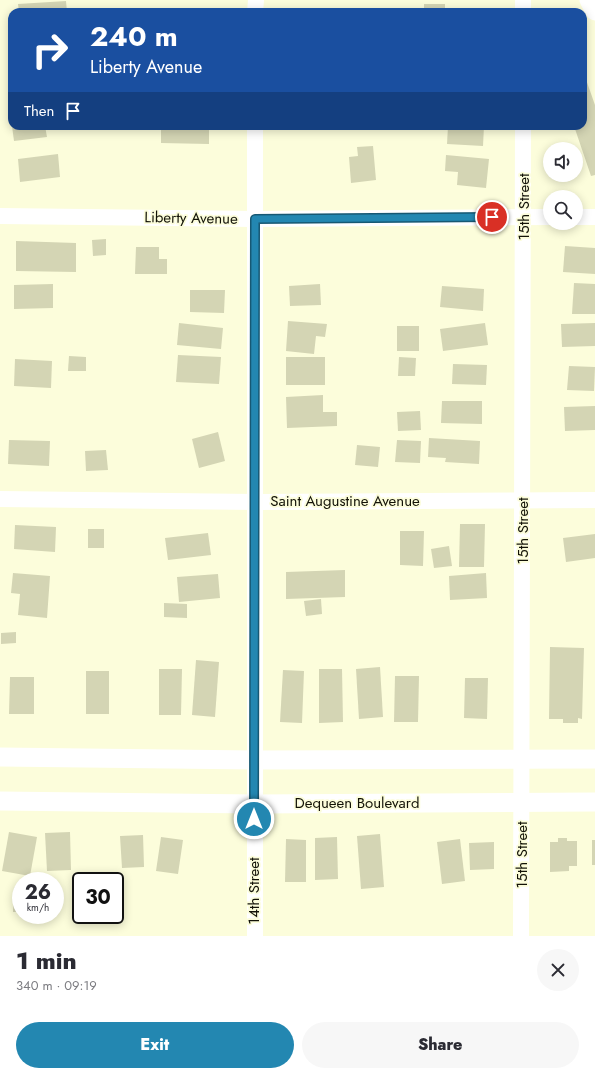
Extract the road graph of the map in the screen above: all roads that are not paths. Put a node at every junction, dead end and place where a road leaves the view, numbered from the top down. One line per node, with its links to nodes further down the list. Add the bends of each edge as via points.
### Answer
1 (589, 0): 2 (street)
2 (595, 11)
3 (255, 130): 10 (street, 14th Street)
4 (524, 130): 6 (street, 15th Street)
5 (0, 216): 10 (street, Liberty Avenue)
6 (524, 217): 7 (street, Liberty Avenue); 10 (street, Liberty Avenue); 12 (street, 15th Street)
7 (543, 217)
8 (583, 217): 9 (street)
9 (595, 217)
10 (255, 219): 14 (street, 14th Street)
11 (0, 499): 14 (street, Saint Augustine Avenue)
12 (523, 500): 13 (street, Saint Augustine Avenue); 14 (street, Saint Augustine Avenue); 16 (street, 15th Street)
13 (595, 500)
14 (256, 502): 18 (street, 14th Street)
15 (0, 757): 18 (street)
16 (522, 758): 17 (street); 18 (street); 20 (street, 15th Street)
17 (595, 758)
18 (255, 760): 22 (street, 14th Street)
19 (0, 801): 22 (street, Dequeen Boulevard)
20 (522, 802): 21 (street, Dequeen Boulevard); 22 (street, Dequeen Boulevard); 24 (street, 15th Street)
21 (595, 802)
22 (254, 804): 23 (street, 14th Street)
23 (255, 936)
24 (521, 936)

